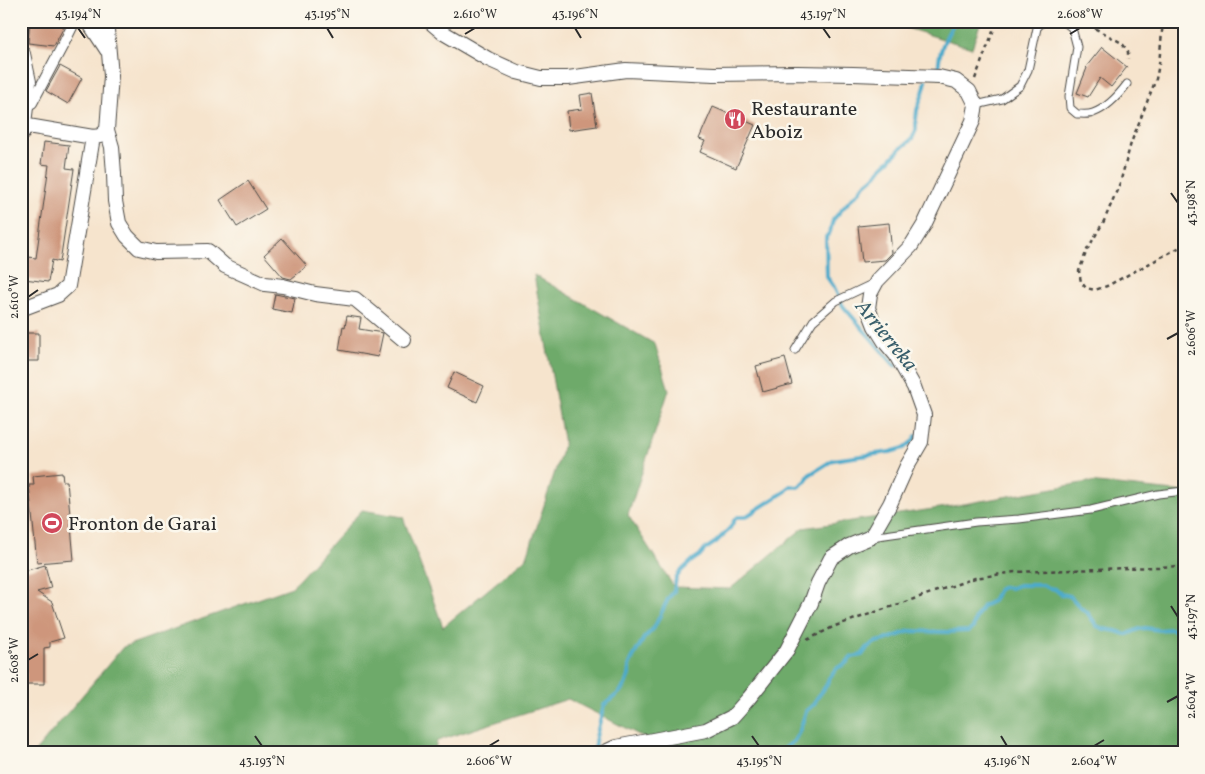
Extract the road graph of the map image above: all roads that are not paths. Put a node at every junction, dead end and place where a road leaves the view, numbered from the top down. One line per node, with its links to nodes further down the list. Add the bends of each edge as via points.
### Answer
1 (74, 21): 10 (street)
2 (88, 21): 7 (street)
3 (108, 21): 7 (street)
4 (429, 21): 11 (street, via 488,59 541,78 568,78 626,70 932,77 956,81 969,91)
5 (1043, 21): 11 (lane, via 1037,28 1028,70 1020,86 1002,99)
6 (1063, 21): 9 (lane, via 1072,28 1077,47 1070,108 1077,114 1092,114 1120,95)
7 (109, 52): 13 (street, via 111,76)
8 (21, 54): 12 (street, via 27,82)
9 (1127, 84)
10 (32, 103)
11 (976, 105): 15 (street, via 973,121 924,225 911,246)
12 (22, 128): 14 (street)
13 (107, 130): 14 (street); 17 (street, via 112,147 119,223 126,236 139,248 156,252 208,251 225,266 265,284 355,299)
14 (93, 137): 16 (street, via 68,286 58,295)
15 (877, 281): 18 (lane, via 836,301 813,321); 20 (street, via 870,294 868,308 875,326 914,387 924,415 921,442)
16 (21, 309)
17 (404, 340)
18 (795, 350)
19 (1184, 491): 20 (lane, via 1091,510)
20 (871, 537): 21 (street, via 831,558 787,650 732,717 706,730 616,747)
21 (603, 753)

